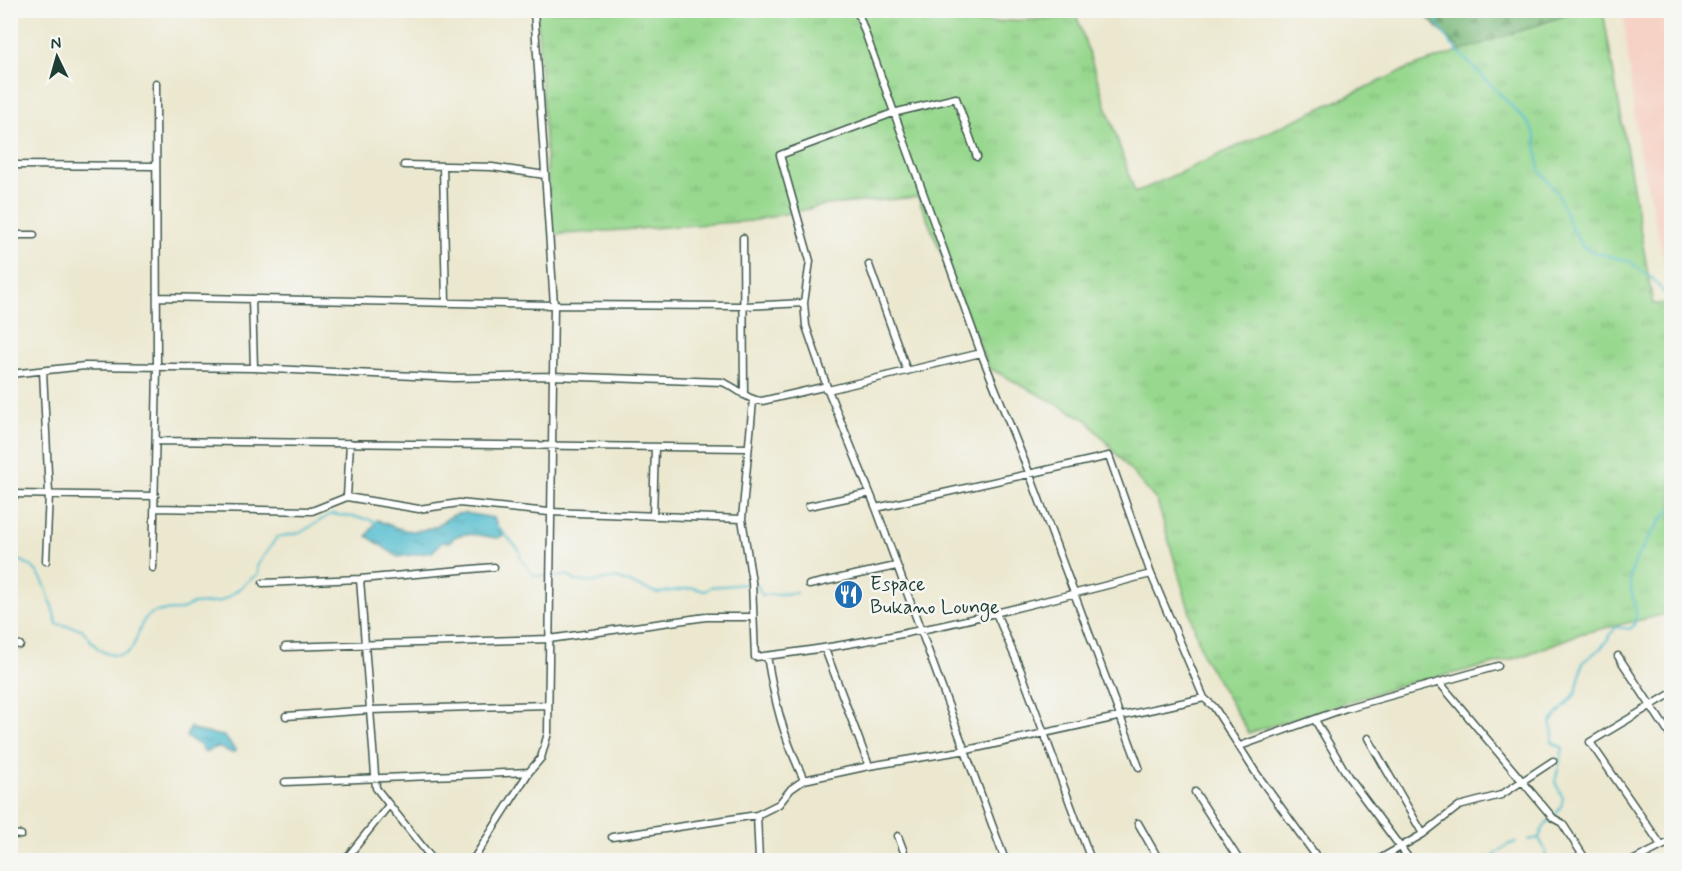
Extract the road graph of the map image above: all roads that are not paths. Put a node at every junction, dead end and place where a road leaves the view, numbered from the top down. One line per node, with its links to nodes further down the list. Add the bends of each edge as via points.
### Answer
1 (534, 10): 10 (street)
2 (857, 10): 4 (street)
3 (156, 83): 8 (street)
4 (892, 113): 5 (street, via 956,98); 18 (street, via 780,155 810,261); 21 (street)
5 (977, 157)
6 (10, 165): 8 (street)
7 (404, 165): 9 (street)
8 (156, 166): 15 (street)
9 (443, 166): 10 (street, via 492,167); 17 (street)
10 (545, 175): 19 (street)
11 (10, 234): 12 (street)
12 (34, 235)
13 (743, 238): 20 (street)
14 (868, 265): 25 (street)
15 (157, 297): 16 (street); 22 (street)
16 (252, 300): 17 (street); 23 (street)
17 (446, 303): 19 (street)
18 (804, 303): 20 (street); 28 (street, via 806,326)
19 (554, 305): 20 (street); 27 (street)
20 (744, 306): 29 (street)
21 (981, 353): 25 (street); 36 (street)
22 (157, 368): 23 (street); 24 (street, via 85,366); 31 (street)
23 (254, 368): 27 (street, via 454,378)
24 (43, 371): 26 (street); 38 (street)
25 (907, 371): 28 (street)
26 (10, 374)
27 (552, 376): 29 (street, via 722,382 735,386); 33 (street)
28 (828, 390): 30 (street, via 820,387); 39 (street)
29 (744, 395): 30 (street)
30 (753, 401): 35 (street)
31 (156, 441): 32 (street); 40 (street)
32 (350, 443): 33 (street); 41 (street)
33 (551, 446): 34 (street); 45 (street)
34 (655, 447): 35 (street); 46 (street)
35 (748, 448): 47 (street)
36 (1030, 475): 44 (street); 52 (street, via 1109,456); 56 (street)
37 (10, 494): 38 (street)
38 (49, 494): 40 (street); 48 (street)
39 (870, 494): 42 (street); 44 (street)
40 (155, 496): 43 (street)
41 (347, 497): 43 (street, via 312,511); 45 (street, via 419,509 459,502)
42 (809, 506)
43 (154, 508): 51 (street)
44 (876, 508): 49 (street)
45 (549, 512): 46 (street); 60 (street)
46 (653, 516): 47 (street)
47 (742, 519): 58 (street, via 752,583)
48 (46, 561)
49 (896, 566): 55 (street); 59 (street)
50 (494, 567): 53 (street)
51 (153, 568)
52 (1151, 574): 56 (street); 71 (street)
53 (360, 579): 54 (street); 63 (street)
54 (263, 583)
55 (809, 585)
56 (1074, 593): 57 (street); 76 (street)
57 (996, 614): 59 (street); 78 (street)
58 (752, 617): 60 (street, via 706,618); 66 (street, via 755,657)
59 (920, 631): 65 (street); 82 (street)
60 (549, 639): 63 (street); 72 (street)
61 (10, 643): 62 (street)
62 (20, 645)
63 (365, 645): 64 (street); 74 (street)
64 (285, 647)
65 (825, 649): 66 (street); 84 (street)
66 (767, 656): 89 (street, via 778,716)
67 (1618, 656): 73 (street)
68 (1498, 666): 69 (street)
69 (1440, 682): 77 (street); 87 (street)
70 (1671, 693): 73 (street)
71 (1204, 698): 76 (street); 81 (street)
72 (548, 705): 74 (street); 86 (street, via 548,733 541,758)
73 (1651, 706): 80 (street); 101 (street, via 1590,742)
74 (370, 710): 75 (street); 88 (street)
75 (286, 716)
76 (1118, 716): 78 (street); 85 (street)
77 (1315, 720): 81 (street); 102 (street, via 1349,778)
78 (1043, 734): 82 (street); 103 (street)
79 (1368, 738): 96 (street)
80 (1671, 738)
81 (1240, 747): 112 (street)
82 (967, 750): 84 (street); 109 (street)
83 (1553, 761): 87 (street)
84 (869, 766): 89 (street)
85 (1139, 768)
86 (529, 772): 88 (street); 106 (street)
87 (1523, 779): 96 (street, via 1501,795 1459,806); 115 (street, via 1552,817 1562,823)
88 (375, 780): 90 (street); 92 (street, via 376,788)
89 (804, 780): 93 (street, via 779,804)
90 (285, 782)
91 (1195, 792): 111 (street)
92 (389, 805): 104 (street); 105 (street)
93 (757, 814): 99 (street); 107 (street)
94 (1138, 823): 110 (street)
95 (10, 834): 97 (street)
96 (1424, 834): 102 (street)
97 (21, 835)
98 (898, 836): 108 (street)
99 (612, 837)
100 (1671, 841): 101 (street)
101 (1661, 845): 116 (street)
102 (1400, 848): 113 (street); 114 (street)
103 (1088, 860)
104 (345, 861)
105 (432, 861)
106 (473, 861)
107 (759, 861)
108 (907, 861)
109 (1005, 861)
110 (1159, 861)
111 (1239, 861)
112 (1319, 861)
113 (1378, 861)
114 (1410, 861)
115 (1586, 861)
116 (1634, 861)

